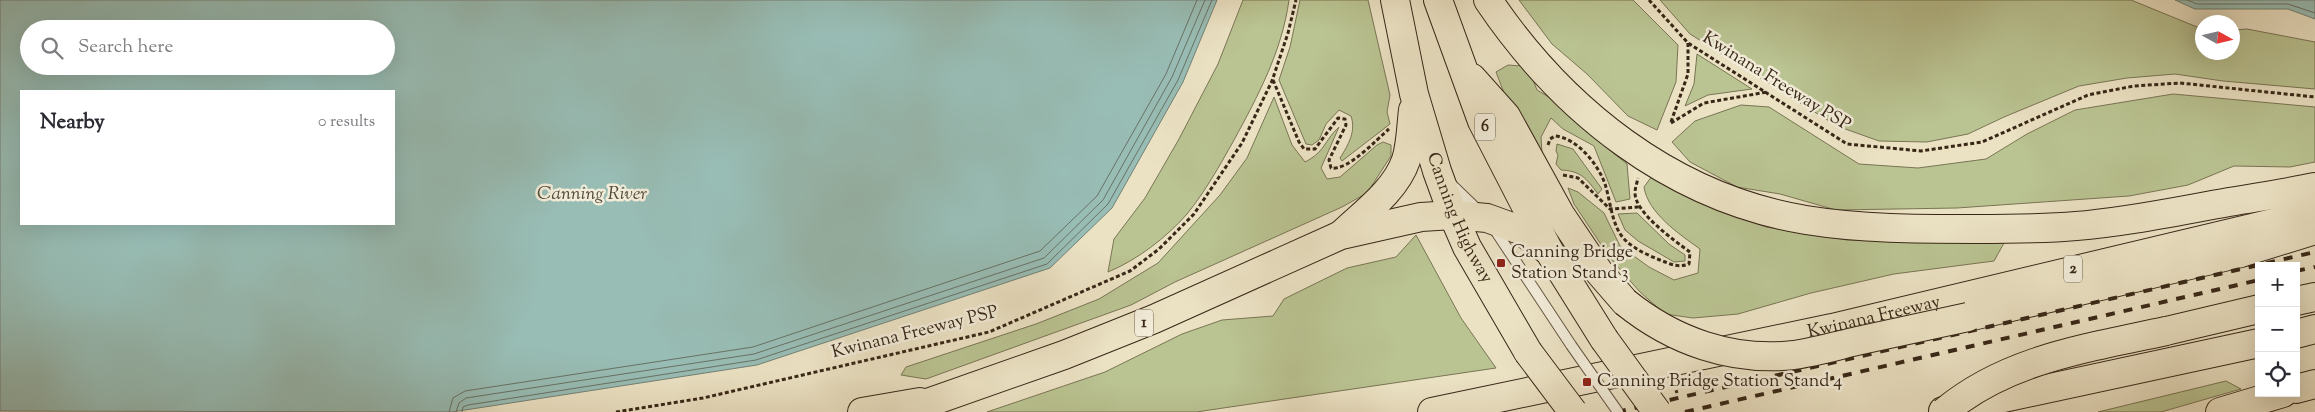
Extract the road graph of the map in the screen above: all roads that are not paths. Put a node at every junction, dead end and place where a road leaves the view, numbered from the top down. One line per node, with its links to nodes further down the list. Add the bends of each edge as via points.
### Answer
1 (1395, 0): 5 (highway, Canning Highway)
2 (1438, 0): 4 (highway, 6)
3 (1488, 0): 7 (highway, via 1545,74 1628,147 1712,192 1791,217 1844,224 1945,229 2075,226)
4 (1460, 63): 11 (highway, bridge, via 1506,116 1560,214 1599,272 1625,302 1654,324 1705,347 1750,355 1795,355 2242,253); 13 (highway, 6, via 1482,121)
5 (1414, 94): 6 (highway, Canning Highway); 12 (highway, 1, via 1408,153 1402,170 1381,197)
6 (1437, 171): 9 (highway, Canning Highway); 10 (lane)
7 (2315, 187)
8 (2315, 213): 24 (highway, Kwinana Freeway / 2, via 1832,328)
9 (1453, 214): 10 (highway, 1); 12 (highway, 1, via 1421,217); 29 (highway, Canning Highway, bridge, via 1467,248 1528,352)
10 (1486, 218): 13 (highway, 1, via 1520,230); 30 (lane, bridge)
11 (2315, 230)
12 (1341, 235): 23 (highway, 1, via 1154,319)
13 (1549, 251): 31 (highway, 1, bridge, via 1604,339)
14 (2315, 297): 15 (highway)
15 (2300, 300)
16 (2255, 310): 33 (highway, bridge, via 2042,359 2004,373)
17 (2315, 329): 18 (highway)
18 (2300, 333)
19 (2255, 344): 32 (highway)
20 (2315, 384): 21 (highway)
21 (2300, 389)
22 (2270, 397): 34 (highway)
23 (942, 398): 25 (highway, 1); 26 (highway)
24 (1465, 405): 27 (highway); 28 (highway, Kwinana Freeway / 2)
25 (862, 412)
26 (902, 412)
27 (1415, 412)
28 (1432, 412)
29 (1573, 412)
30 (1618, 412)
31 (1657, 412)
32 (1938, 412)
33 (1944, 412)
34 (2220, 412)

